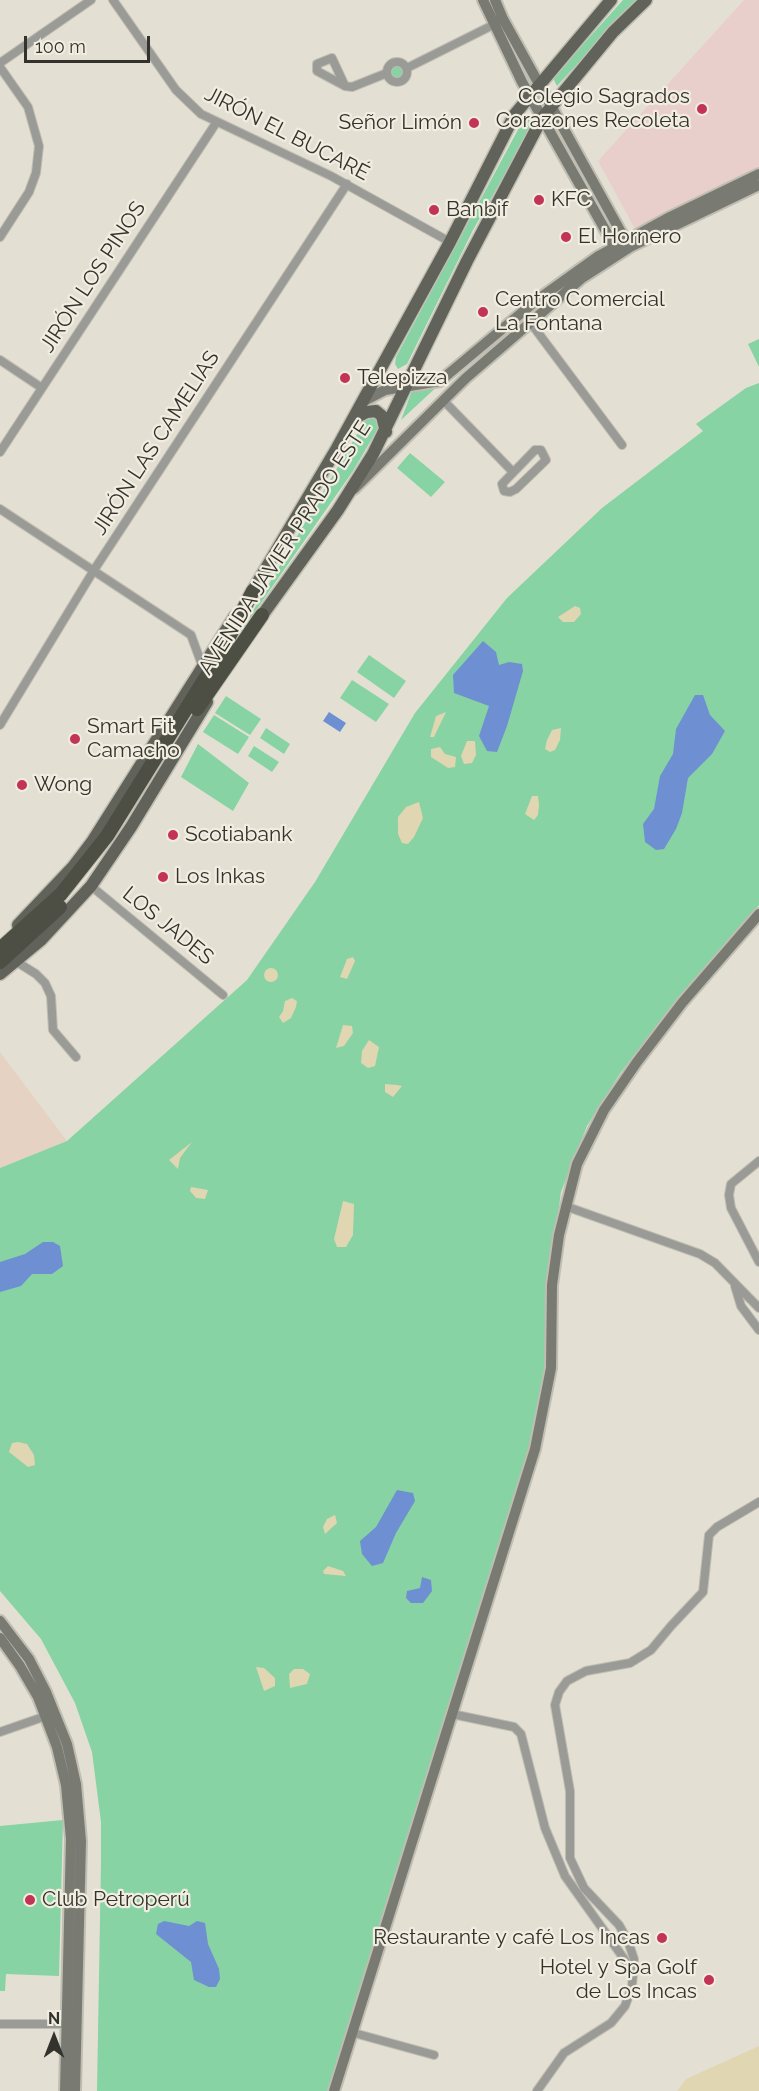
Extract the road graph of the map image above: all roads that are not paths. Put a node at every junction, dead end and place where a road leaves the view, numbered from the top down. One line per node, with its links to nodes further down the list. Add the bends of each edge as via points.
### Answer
1 (91, 0): 8 (street)
2 (113, 0): 17 (street, JIRÓN EL BUCARÉ, via 182,97)
3 (483, 0): 7 (street)
4 (495, 0): 12 (street)
5 (611, 0): 12 (main road, AVENIDA JAVIER PRADO ESTE)
6 (646, 0): 15 (main road, AVENIDA JAVIER PRADO ESTE, via 613,32)
7 (493, 25): 10 (street); 14 (street)
8 (0, 63)
9 (0, 67): 25 (street, via 27,107 39,146 33,183)
10 (407, 68): 11 (street, via 403,63 393,62); 11 (street, via 406,77 398,82)
11 (387, 73): 13 (street, via 360,86)
12 (539, 83): 14 (main road, AVENIDA JAVIER PRADO ESTE); 15 (street)
13 (345, 86)
14 (529, 95): 16 (street); 27 (main road, AVENIDA JAVIER PRADO ESTE, via 509,124)
15 (551, 106): 16 (main road, AVENIDA JAVIER PRADO ESTE); 18 (street)
16 (542, 118): 19 (street); 32 (main road, AVENIDA JAVIER PRADO ESTE)
17 (216, 123): 21 (street, JIRÓN EL BUCARÉ); 33 (street, JIRÓN LOS PINOS)
18 (572, 144): 19 (street, via 563,145); 23 (street)
19 (561, 151): 24 (street)
20 (759, 174): 28 (street)
21 (347, 184): 27 (street, JIRÓN EL BUCARÉ); 43 (street, JIRÓN LAS CAMELIAS)
22 (759, 185): 28 (street)
23 (609, 212): 24 (street, via 607,218); 28 (street)
24 (597, 217): 29 (street)
25 (3, 225): 26 (street)
26 (0, 237)
27 (450, 242): 35 (main road, AVENIDA JAVIER PRADO ESTE)
28 (627, 244): 29 (street)
29 (617, 250): 30 (street); 32 (street, via 537,300 440,381)
30 (530, 322): 34 (street); 38 (street)
31 (0, 360): 33 (street)
32 (409, 385): 35 (street, via 385,390); 37 (main road, AVENIDA JAVIER PRADO ESTE)
33 (42, 388): 39 (street, JIRÓN LOS PINOS)
34 (443, 400): 40 (street); 41 (street)
35 (361, 402): 36 (main road, AVENIDA JAVIER PRADO ESTE)
36 (352, 420): 37 (main road, via 376,411 382,416); 44 (main road, AVENIDA JAVIER PRADO ESTE)
37 (386, 432): 41 (main road, AVENIDA JAVIER PRADO ESTE)
38 (622, 445)
39 (0, 452)
40 (513, 472): 40 (street, via 502,484 506,492 516,489 546,456 535,450)
41 (348, 496): 45 (main road, AVENIDA JAVIER PRADO ESTE)
42 (0, 509): 43 (street)
43 (94, 570): 46 (street, via 191,635); 47 (street, JIRÓN LAS CAMELIAS)
44 (253, 591): 46 (main road, AVENIDA JAVIER PRADO ESTE); 48 (highway, via 219,656)
45 (262, 615): 48 (highway); 49 (main road, AVENIDA JAVIER PRADO ESTE, via 132,827)
46 (202, 665): 51 (main road, AVENIDA JAVIER PRADO ESTE, via 92,842 45,898)
47 (0, 725)
48 (110, 838): 52 (highway, via 53,902); 53 (highway, via 59,909)
49 (91, 886): 54 (main road, AVENIDA JAVIER PRADO ESTE); 56 (street, LOS JADES)
50 (759, 914): 59 (street, via 682,1003 604,1110 577,1164)
51 (0, 941)
52 (0, 949)
53 (0, 962)
54 (17, 962): 55 (main road, AVENIDA JAVIER PRADO ESTE); 57 (street, via 45,983 51,996 53,1030)
55 (0, 974)
56 (223, 995)
57 (76, 1057)
58 (759, 1161): 60 (street, via 731,1184 729,1195 731,1208)
59 (565, 1206): 61 (street, via 700,1254); 67 (street, via 552,1285 551,1368 542,1419)
60 (759, 1262)
61 (735, 1285): 62 (street); 63 (street, via 741,1306)
62 (759, 1308)
63 (759, 1330)
64 (759, 1502): 70 (street, via 710,1535 703,1593 651,1650 630,1663 586,1671 567,1681 555,1705 570,1791 570,1858 584,1888 619,1925 628,1941)
65 (0, 1621): 76 (street, via 29,1659 46,1692 67,1744 76,1784 81,1841)
66 (0, 1638): 68 (street, via 21,1666)
67 (452, 1714): 70 (street, via 514,1728 521,1734 545,1828 565,1876); 73 (street)
68 (46, 1716): 69 (street); 72 (street, via 63,1768 70,1818)
69 (0, 1732)
70 (632, 1970): 78 (street, via 632,1988 625,2006 611,2023 564,2053)
71 (0, 2024): 72 (street)
72 (67, 2024): 75 (street)
73 (354, 2033): 74 (street); 77 (street)
74 (434, 2055)
75 (65, 2091)
76 (75, 2091)
77 (334, 2091)
78 (537, 2091)

